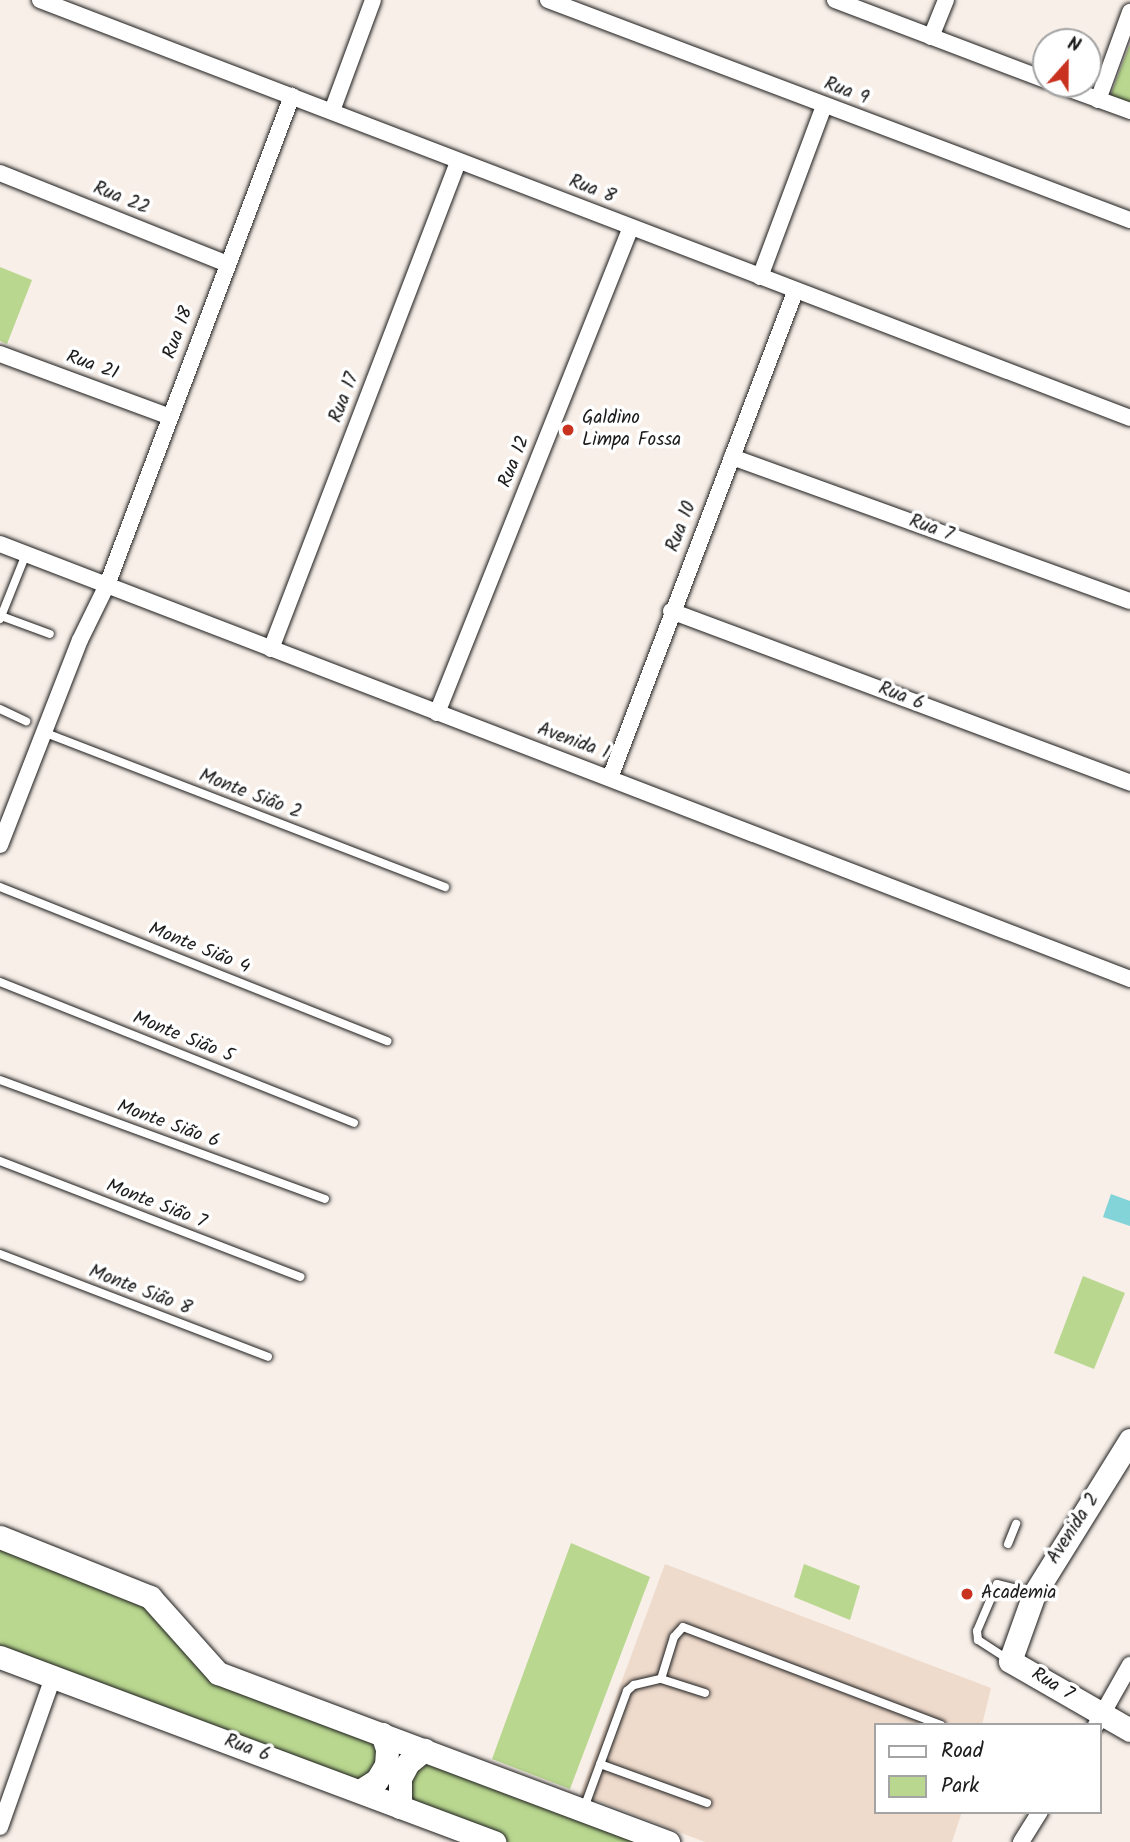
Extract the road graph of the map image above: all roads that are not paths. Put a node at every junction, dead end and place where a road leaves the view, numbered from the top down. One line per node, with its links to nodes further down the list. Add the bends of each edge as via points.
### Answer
1 (40, 0): 9 (street, Rua 8)
2 (373, 0): 13 (street)
3 (548, 0): 12 (street, Rua 9)
4 (835, 0): 7 (street)
5 (946, 0): 7 (street)
6 (1130, 12): 11 (street)
7 (931, 37): 8 (street)
8 (1032, 75)
9 (292, 96): 13 (street, Rua 8); 19 (street, Rua 18)
10 (1093, 98): 11 (street)
11 (1098, 100): 14 (street)
12 (824, 106): 17 (street, Rua 9); 20 (street)
13 (331, 111): 15 (street, Rua 8)
14 (1130, 111)
15 (458, 162): 18 (street, Rua 8); 33 (street, Rua 17)
16 (0, 173): 19 (street, Rua 22)
17 (1130, 220)
18 (631, 227): 20 (street, Rua 8); 35 (street, Rua 12)
19 (227, 264): 23 (street, Rua 18)
20 (760, 277): 21 (street, Rua 8)
21 (795, 292): 24 (street, Rua 8); 25 (street, Rua 10)
22 (0, 354): 23 (street, Rua 21)
23 (170, 417): 28 (street, Rua 18)
24 (1130, 418)
25 (732, 457): 29 (street, Rua 7); 30 (street, Rua 10)
26 (0, 544): 27 (street, Avenida 1)
27 (26, 554): 28 (street, Avenida 1); 31 (lane)
28 (107, 584): 33 (street, Avenida 1); 37 (street, Rua 18)
29 (1130, 601)
30 (671, 611): 38 (street, Rua 10); 39 (street, Rua 6)
31 (1, 617): 32 (lane)
32 (50, 634)
33 (271, 649): 35 (street, Avenida 1)
34 (0, 709): 36 (lane)
35 (438, 713): 38 (street, Avenida 1)
36 (26, 721)
37 (43, 732): 40 (street, Rua 18); 42 (lane, Monte Sião 2)
38 (610, 778): 43 (street, Avenida 1)
39 (1130, 783)
40 (0, 845)
41 (0, 887): 45 (lane, Monte Sião 4)
42 (445, 887)
43 (1130, 979)
44 (0, 982): 47 (lane, Monte Sião 5)
45 (387, 1041)
46 (0, 1080): 49 (lane, Monte Sião 6)
47 (354, 1124)
48 (0, 1161): 51 (lane, Monte Sião 7)
49 (325, 1199)
50 (0, 1254): 52 (lane, Monte Sião 8)
51 (300, 1277)
52 (268, 1357)
53 (1130, 1440): 57 (street, Avenida 2)
54 (1016, 1524): 56 (lane)
55 (0, 1537): 67 (street, via 150,1597 218,1674)
56 (1008, 1544)
57 (1034, 1594): 59 (street, Avenida 2); 59 (lane, via 997,1584 977,1630 978,1640)
58 (0, 1657): 61 (street, Rua 6)
59 (1010, 1661): 64 (street, Rua 7)
60 (1130, 1665): 64 (street)
61 (53, 1677): 70 (street, Rua 6); 75 (street)
62 (661, 1679): 63 (lane); 65 (lane, via 674,1637 690,1627); 69 (lane, via 627,1691)
63 (705, 1693)
64 (1099, 1720): 66 (street, Rua 7)
65 (936, 1723)
66 (1130, 1730)
67 (382, 1734): 68 (street); 70 (street, via 386,1765 377,1780)
68 (424, 1750): 72 (street, via 408,1763 400,1778); 73 (street)
69 (600, 1764): 71 (lane); 73 (lane)
70 (360, 1791): 72 (street, Rua 6)
71 (707, 1803)
72 (401, 1807): 76 (street, Rua 6)
73 (583, 1810): 77 (street)
74 (1039, 1814): 78 (street)
75 (0, 1827)
76 (490, 1841)
77 (668, 1842)
78 (1021, 1842)

